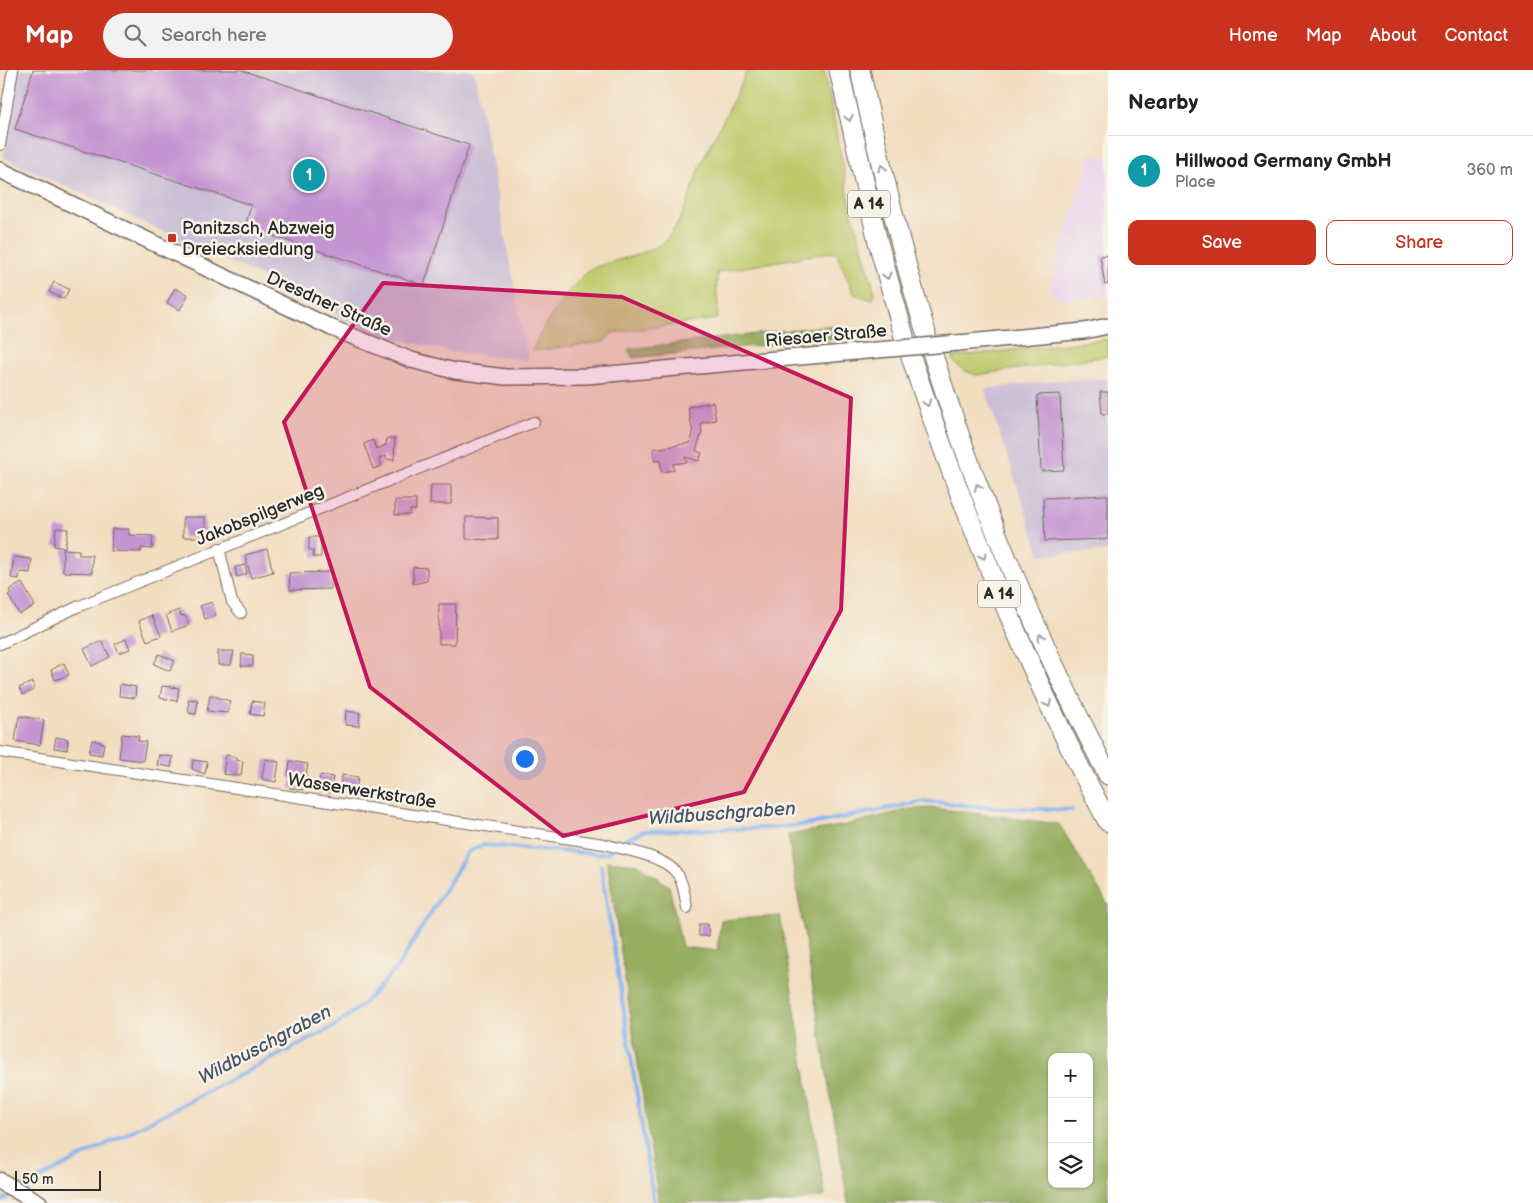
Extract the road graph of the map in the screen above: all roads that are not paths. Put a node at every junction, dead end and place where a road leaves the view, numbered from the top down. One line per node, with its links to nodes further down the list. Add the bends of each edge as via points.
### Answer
1 (13, 70): 4 (street)
2 (839, 70): 8 (highway, A 14, one-way to 8, via 876,232)
3 (860, 70): 7 (highway, A 14, one-way to 3, via 910,282)
4 (0, 145)
5 (0, 170): 11 (main road, Dresdner Straße, via 383,350 455,371)
6 (1108, 326): 11 (main road, Riesaer Straße, bridge, via 958,343)
7 (926, 333)
8 (904, 336)
9 (933, 355): 17 (highway, A 14, one-way to 9, via 1064,688 1010,567 961,441)
10 (911, 357): 18 (highway, A 14, one-way to 18, via 966,515 1012,626)
11 (547, 378)
12 (534, 422): 13 (street, Jakobspilgerweg)
13 (219, 548): 14 (street, via 232,602); 15 (street, Jakobspilgerweg, via 77,607)
14 (241, 612)
15 (0, 644)
16 (0, 752): 19 (street, Wasserwerkstraße, via 604,844 658,859 671,866 682,883)
17 (1108, 775)
18 (1108, 822)
19 (687, 908)
20 (5, 1184): 21 (main road)
21 (34, 1200)

